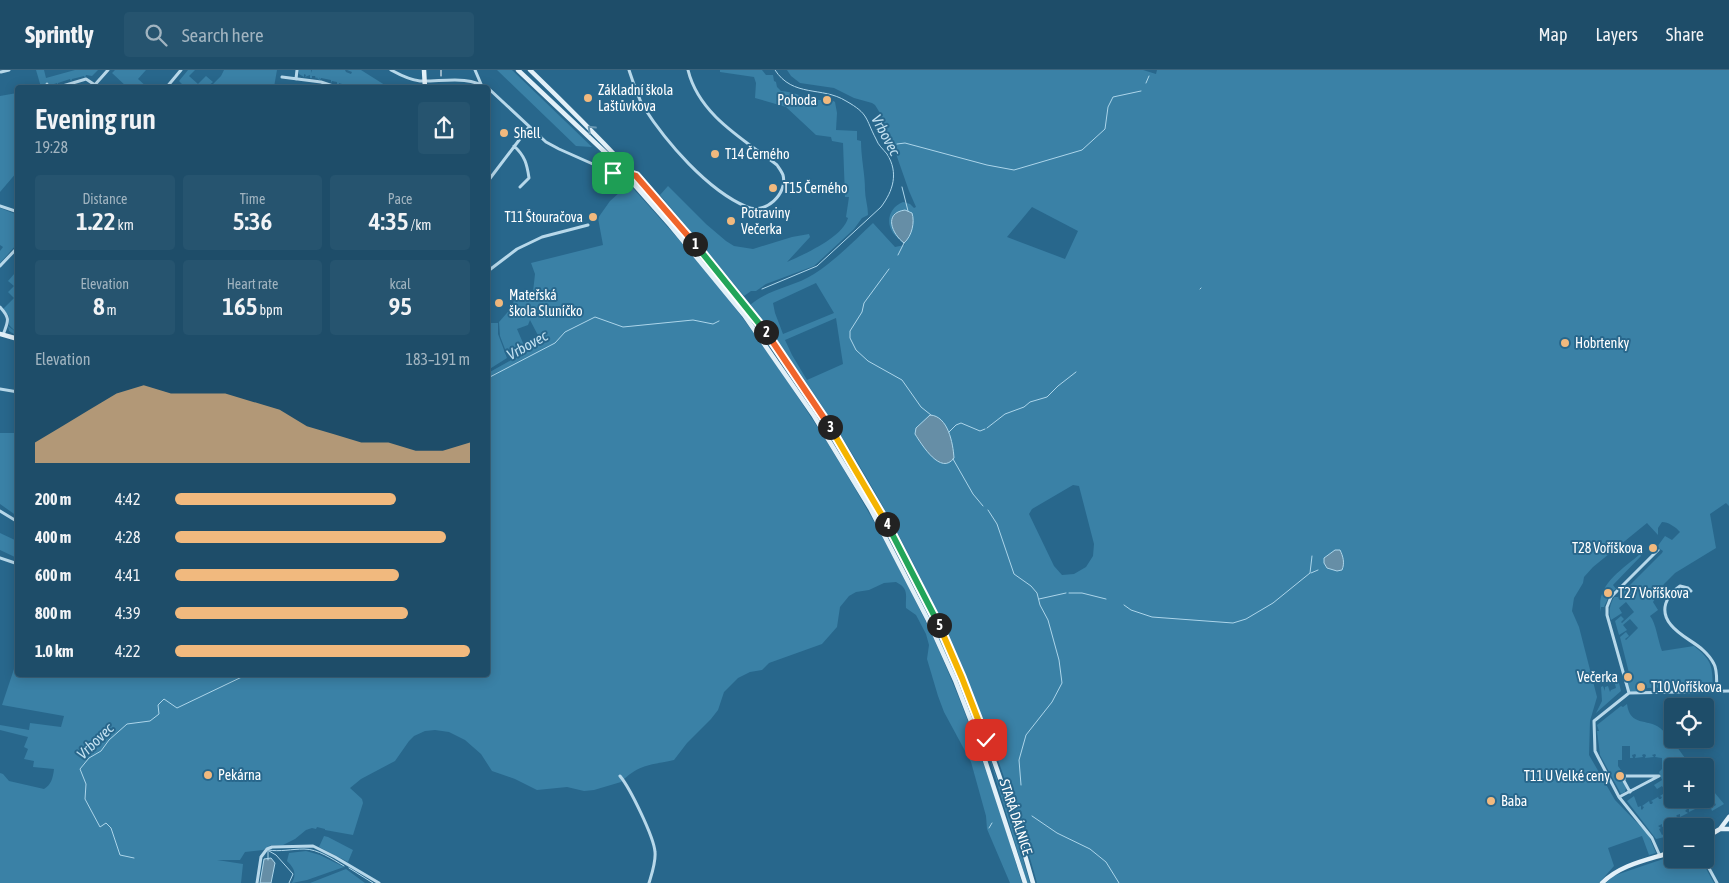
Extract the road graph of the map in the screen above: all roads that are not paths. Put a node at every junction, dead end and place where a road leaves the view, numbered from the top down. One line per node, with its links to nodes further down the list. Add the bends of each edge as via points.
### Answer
1 (9, 70): 12 (street)
2 (108, 70): 20 (street)
3 (181, 70): 21 (street)
4 (297, 70): 15 (street)
5 (391, 70): 13 (street)
6 (424, 70): 16 (main road)
7 (475, 70): 17 (street)
8 (518, 70): 28 (main road, STARÁ DÁLNICE)
9 (530, 70): 29 (main road, STARÁ DÁLNICE, one-way to 9)
10 (629, 70): 11 (street, via 643,105 667,140 693,169 723,193 749,208 767,207 778,197 783,186 783,176 777,165 714,116 702,101)
11 (688, 70)
12 (1, 72)
13 (398, 72): 16 (street, via 409,79)
14 (282, 77): 15 (street)
15 (296, 79): 22 (street)
16 (425, 81): 17 (street); 23 (main road)
17 (481, 84)
18 (66, 85): 19 (street, via 86,79)
19 (93, 85)
20 (95, 85)
21 (168, 85)
22 (330, 85)
23 (425, 85)
24 (490, 91): 25 (street)
25 (529, 127): 26 (street); 27 (street, via 546,142)
26 (514, 146): 30 (street); 32 (street, via 526,160 529,178)
27 (613, 173): 28 (main road); 31 (main road)
28 (625, 173): 29 (main road); 31 (main road, STARÁ DÁLNICE)
29 (636, 176): 53 (main road, STARÁ DÁLNICE, via 750,311 820,411 906,559 942,633)
30 (490, 178)
31 (630, 182): 54 (main road, STARÁ DÁLNICE, via 731,299 814,416 870,508 928,620)
32 (520, 187)
33 (0, 206): 34 (street)
34 (15, 211)
35 (588, 225): 38 (street, via 542,237 517,249)
36 (15, 250): 37 (street)
37 (0, 266)
38 (490, 269)
39 (0, 307): 40 (street, via 8,321)
40 (2, 334): 41 (main road)
41 (15, 338)
42 (0, 389): 43 (street)
43 (15, 392)
44 (0, 511): 45 (street)
45 (15, 520)
46 (1658, 550): 52 (street, via 1611,597 1607,607)
47 (0, 558): 48 (street)
48 (15, 563)
49 (1691, 591): 50 (street, via 1680,586 1667,598 1664,607 1666,618 1671,626 1705,651 1716,666)
50 (1717, 691): 51 (street); 52 (street)
51 (1729, 691)
52 (1629, 693): 57 (street, via 1594,721 1595,751)
53 (986, 740): 54 (main road); 69 (main road, STARÁ DÁLNICE)
54 (979, 742): 68 (main road, STARÁ DÁLNICE)
55 (620, 776): 67 (street, via 654,848)
56 (1630, 792): 56 (street, via 1652,780 1659,776 1624,776); 57 (street)
57 (1619, 797): 63 (street, via 1649,833)
58 (1728, 819): 59 (main road); 60 (main road)
59 (1720, 829): 60 (main road); 61 (main road)
60 (1729, 829)
61 (1714, 833)
62 (1664, 855): 63 (main road)
63 (1660, 856): 70 (main road, via 1618,870)
64 (1709, 868): 71 (street)
65 (258, 883): 66 (street, via 261,857 267,849 304,845 335,856)
66 (379, 883)
67 (649, 883)
68 (1025, 883)
69 (1033, 883)
70 (1602, 883)
71 (1717, 883)

